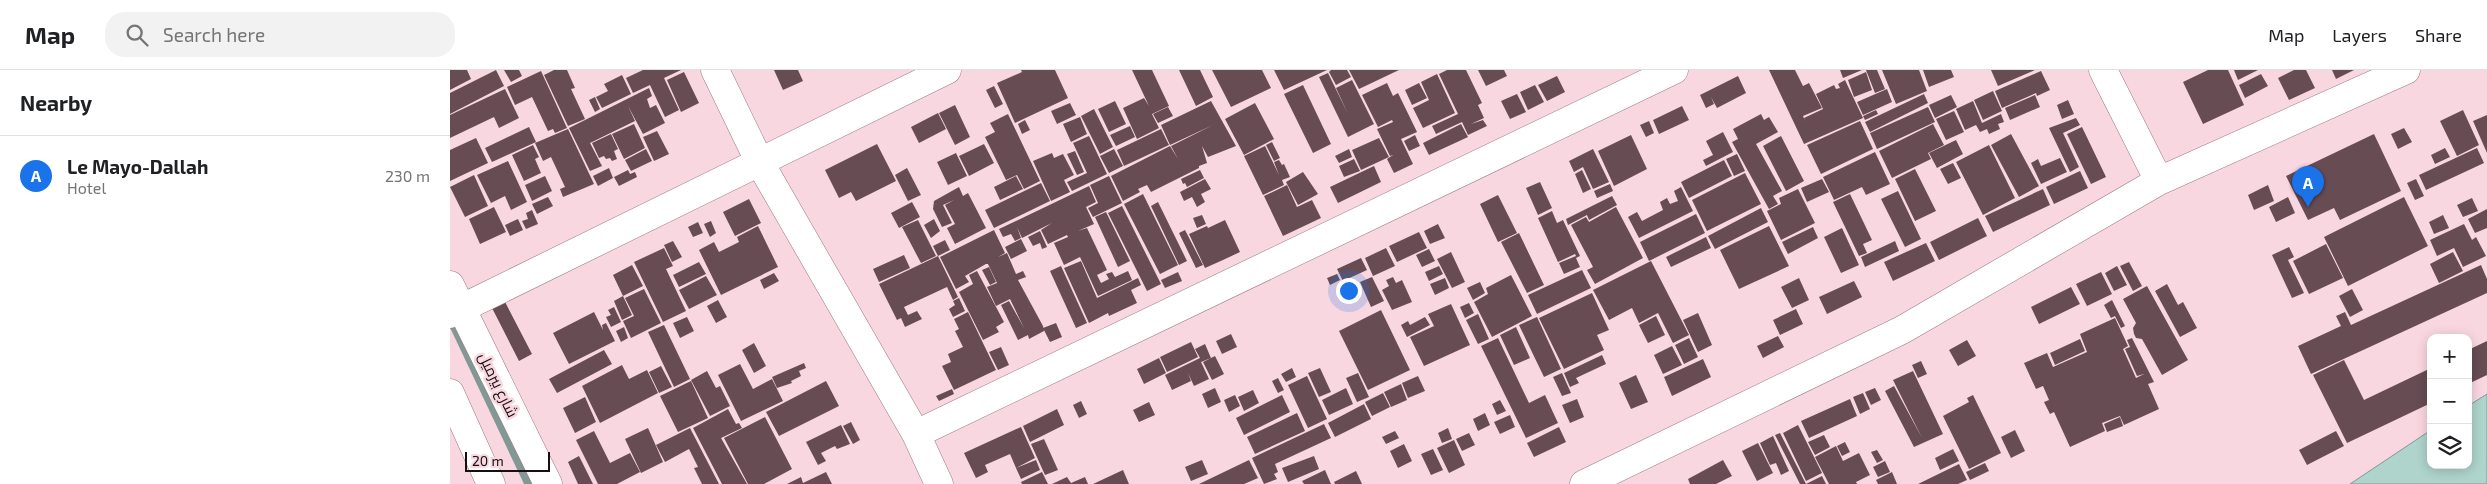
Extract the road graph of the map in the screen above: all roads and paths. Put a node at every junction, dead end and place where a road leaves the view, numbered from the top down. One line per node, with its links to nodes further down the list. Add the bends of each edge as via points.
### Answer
1 (715, 70): 6 (street)
2 (947, 70): 6 (street)
3 (1674, 70): 10 (street)
4 (2103, 70): 7 (street)
5 (2406, 70): 7 (street)
6 (760, 163): 8 (street); 10 (street)
7 (2159, 181): 14 (street, via 1902,330)
8 (454, 303): 12 (street, شارع بيرميل)
9 (450, 393): 11 (street)
10 (916, 434): 13 (street)
11 (491, 484)
12 (548, 484)
13 (939, 484)
14 (1584, 484)

